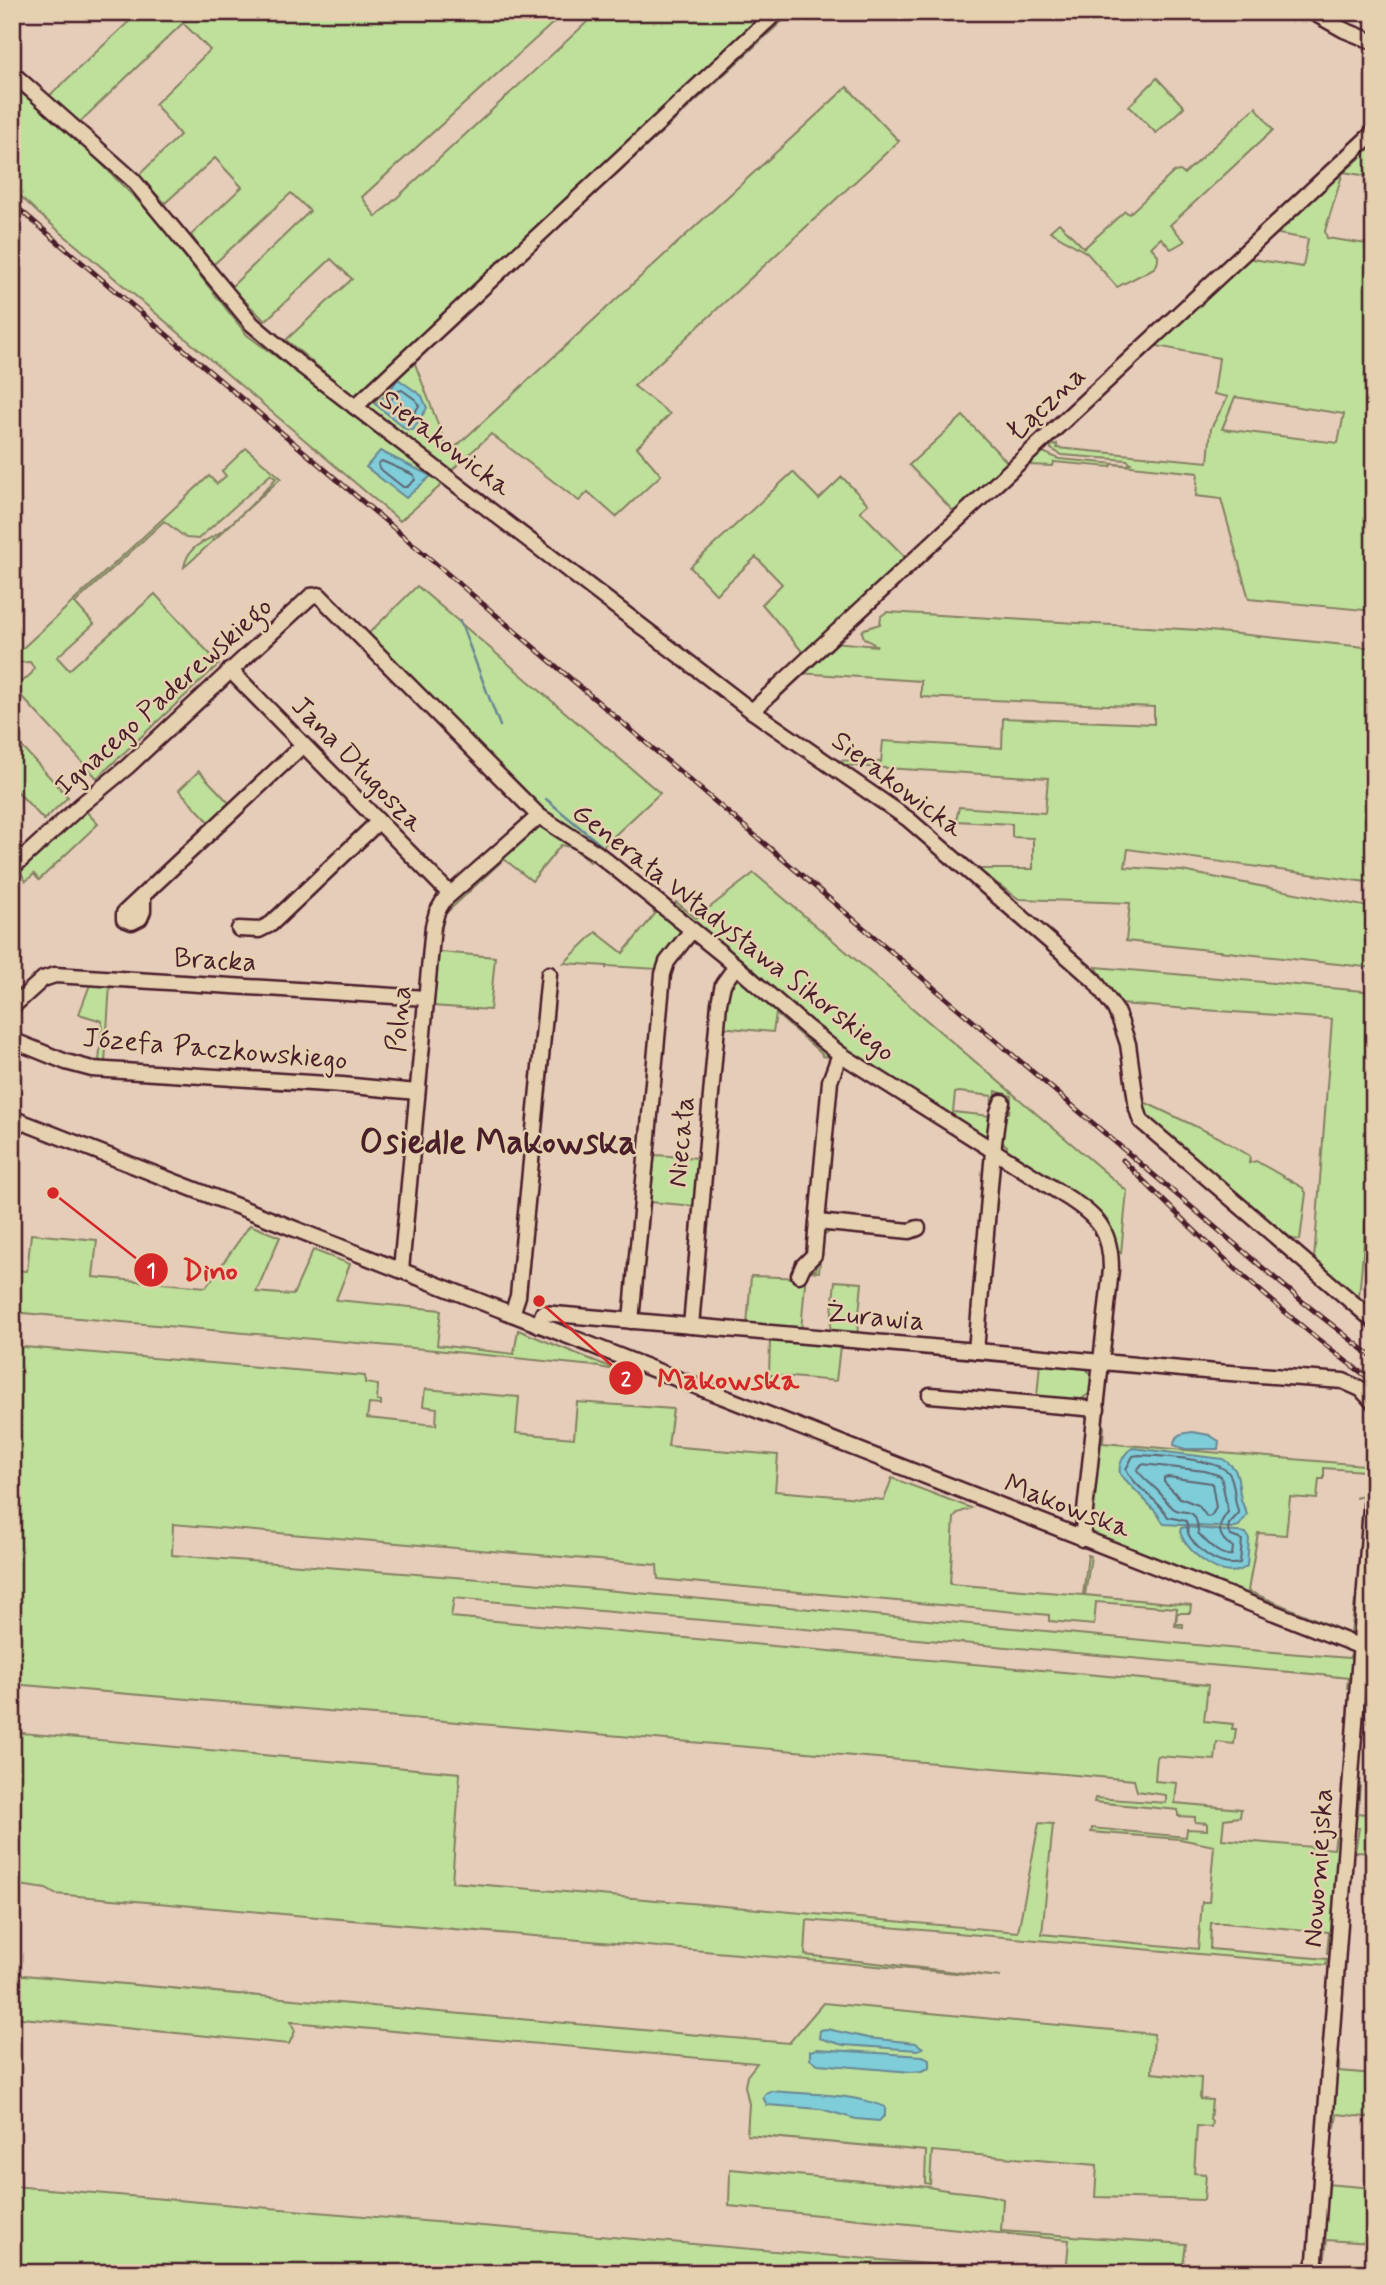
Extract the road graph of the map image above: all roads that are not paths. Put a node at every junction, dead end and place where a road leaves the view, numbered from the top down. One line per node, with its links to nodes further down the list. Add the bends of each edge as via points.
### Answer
1 (777, 12): 6 (street)
2 (1312, 12): 3 (street)
3 (1374, 42)
4 (12, 73): 6 (street, Sierakowicka, via 133,180 252,324)
5 (1374, 132): 9 (street, Łączna)
6 (355, 407): 9 (street, Sierakowicka)
7 (319, 595): 8 (street, Ignacego Paderewskiego, via 312,596); 11 (street, Generała Władysława Sikorskiego)
8 (230, 670): 10 (street, Jana Długosza); 13 (street, Ignacego Paderewskiego)
9 (752, 711): 34 (street, Sierakowicka, via 908,819 1094,980 1121,1023 1141,1121)
10 (303, 745): 12 (street, Jana Długosza); 15 (street)
11 (539, 816): 14 (street, Polna); 17 (street, Generała Władysława Sikorskiego, via 598,854)
12 (378, 822): 14 (street, Jana Długosza); 16 (street, via 271,924 259,930)
13 (12, 868)
14 (450, 894): 20 (street, Polna, via 440,905 433,926)
15 (143, 897)
16 (239, 929)
17 (692, 930): 18 (street, Generała Władysława Sikorskiego); 33 (street, via 663,974)
18 (736, 966): 23 (street, Generała Władysława Sikorskiego); 36 (street, Niecała, via 723,984 719,1003)
19 (549, 974): 32 (street, via 518,1296)
20 (426, 998): 21 (street, Bracka, via 55,975 43,979); 24 (street, Polna)
21 (12, 1007)
22 (12, 1040): 24 (street, Józefa Paczkowskiego, via 87,1068)
23 (840, 1054): 27 (street, Generała Władysława Sikorskiego); 28 (street, via 830,1081)
24 (417, 1092): 30 (street, Polna)
25 (1002, 1102): 27 (street)
26 (12, 1118): 30 (street, Makowska)
27 (993, 1151): 37 (street); 38 (street, Generała Władysława Sikorskiego, via 1087,1210 1103,1229 1111,1269)
28 (817, 1222): 29 (street); 31 (street, via 813,1257)
29 (918, 1228)
30 (401, 1270): 32 (street, Makowska)
31 (799, 1275)
32 (512, 1314): 35 (street, Makowska)
33 (631, 1321): 35 (street, Żurawia, via 543,1313); 36 (street, Żurawia)
34 (1374, 1321)
35 (539, 1325): 43 (street, Makowska)
36 (691, 1326): 37 (street, Żurawia)
37 (976, 1350): 38 (street, Żurawia)
38 (1102, 1361): 40 (street, Żurawia, via 1218,1365 1343,1381 1362,1389); 41 (street, Generała Władysława Sikorskiego)
39 (930, 1395): 41 (street)
40 (1374, 1403)
41 (1097, 1409): 43 (street, Generała Władysława Sikorskiego)
42 (1374, 1466): 44 (street, Nowomiejska)
43 (1082, 1539): 44 (street, Makowska)
44 (1367, 1650): 45 (street, Nowomiejska)
45 (1314, 2273)

